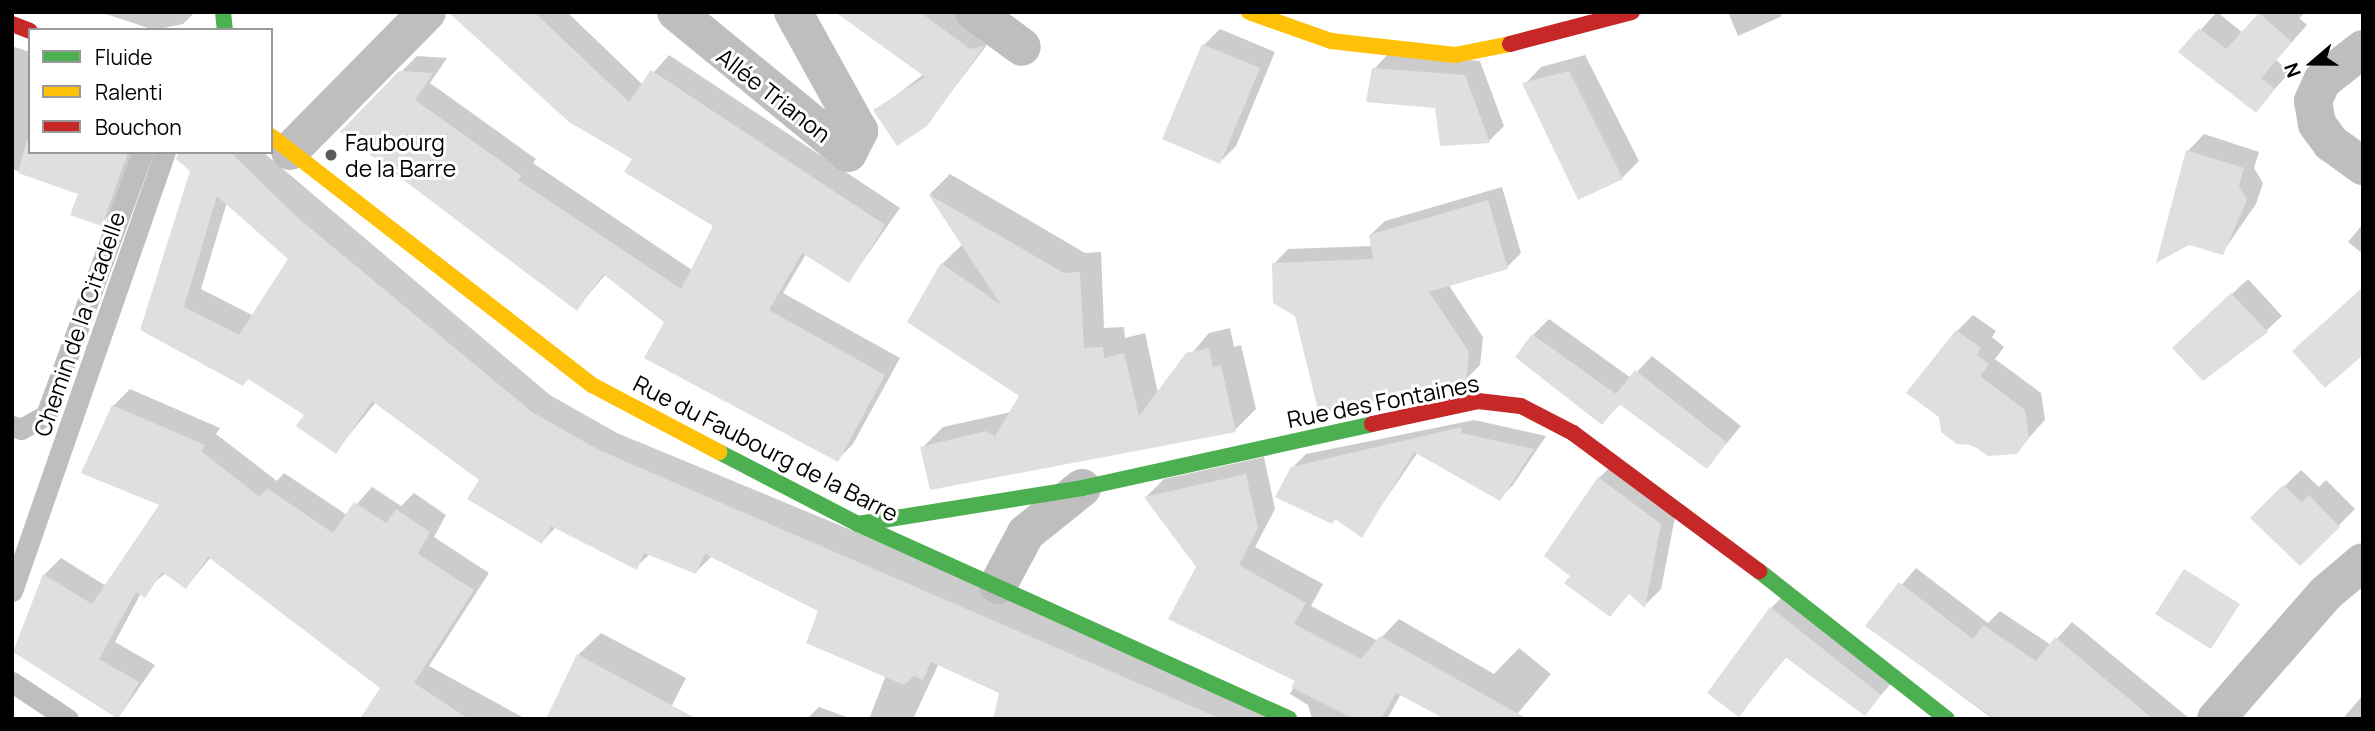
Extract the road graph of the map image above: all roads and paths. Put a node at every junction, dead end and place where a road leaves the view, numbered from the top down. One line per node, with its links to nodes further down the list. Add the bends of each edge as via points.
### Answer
1 (427, 12): 9 (street)
2 (676, 12): 3 (street, Allée Trianon, via 848,153 859,131)
3 (793, 12)
4 (974, 12): 7 (street)
5 (1249, 12): 6 (street, via 1331,41 1455,55)
6 (1632, 12)
7 (1022, 47)
8 (2363, 49): 12 (street, via 2322,81 2313,101 2317,124)
9 (281, 144): 15 (street, Rue du Faubourg de la Barre, via 592,385)
10 (142, 154): 13 (lane, via 46,415 21,429)
11 (164, 154): 18 (lane, Chemin de la Citadelle)
12 (2363, 166)
13 (12, 426)
14 (1082, 488): 15 (street, Rue des Fontaines); 17 (street, via 1026,533); 22 (street, Rue des Fontaines, via 1478,401 1521,407 1573,433 1679,509)
15 (858, 524): 17 (street, Rue du Faubourg de la Barre)
16 (2363, 562): 23 (street, via 2326,593)
17 (998, 584): 21 (street, Rue du Faubourg de la Barre)
18 (12, 591)
19 (12, 682): 20 (lane)
20 (68, 719)
21 (1289, 719)
22 (1947, 719)
23 (2216, 719)

